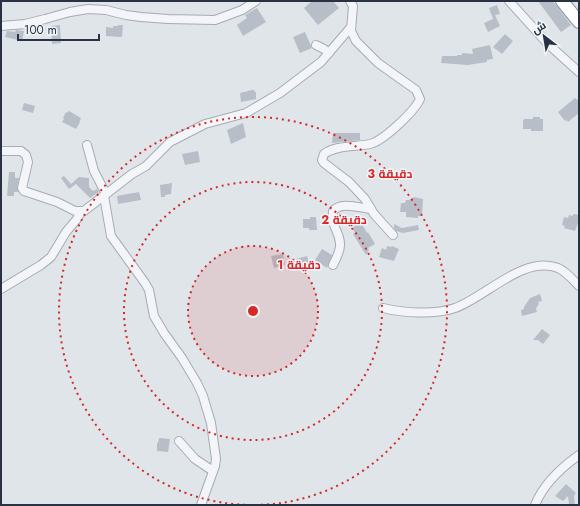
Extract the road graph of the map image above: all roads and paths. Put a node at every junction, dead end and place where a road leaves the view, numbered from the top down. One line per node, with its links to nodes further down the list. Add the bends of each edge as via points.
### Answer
1 (256, 1): 8 (street, via 242,10 215,20 141,17 88,9)
2 (350, 1): 9 (street, via 353,6)
3 (509, 1): 12 (street, via 548,44)
4 (562, 1): 7 (highway)
5 (570, 1): 6 (highway)
6 (579, 13)
7 (579, 22)
8 (1, 26)
9 (351, 27): 11 (street); 16 (street, via 353,35 370,55 416,90 420,99 383,138 371,144 332,150 323,157 322,160 349,182)
10 (316, 45): 11 (street)
11 (329, 53): 15 (street, via 310,71 268,101 246,113 205,124 170,142 146,166)
12 (579, 72)
13 (87, 144): 15 (street, via 94,171)
14 (1, 151): 17 (street, via 21,151 26,155 28,162 22,188 24,191)
15 (105, 195): 17 (street); 25 (street, via 111,236 145,283 149,290 154,316 203,396 214,440 216,459)
16 (371, 209): 18 (street); 19 (street, via 346,206 337,207 333,211 333,225 340,246)
17 (81, 212): 21 (street, via 51,257)
18 (393, 235)
19 (333, 265)
20 (579, 286): 22 (street, via 558,268 541,266 515,274 452,309 417,312)
21 (1, 289)
22 (383, 308)
23 (179, 441): 25 (street, via 196,459)
24 (579, 455): 27 (street, via 541,492)
25 (213, 471): 26 (street)
26 (201, 505)
27 (535, 505)

